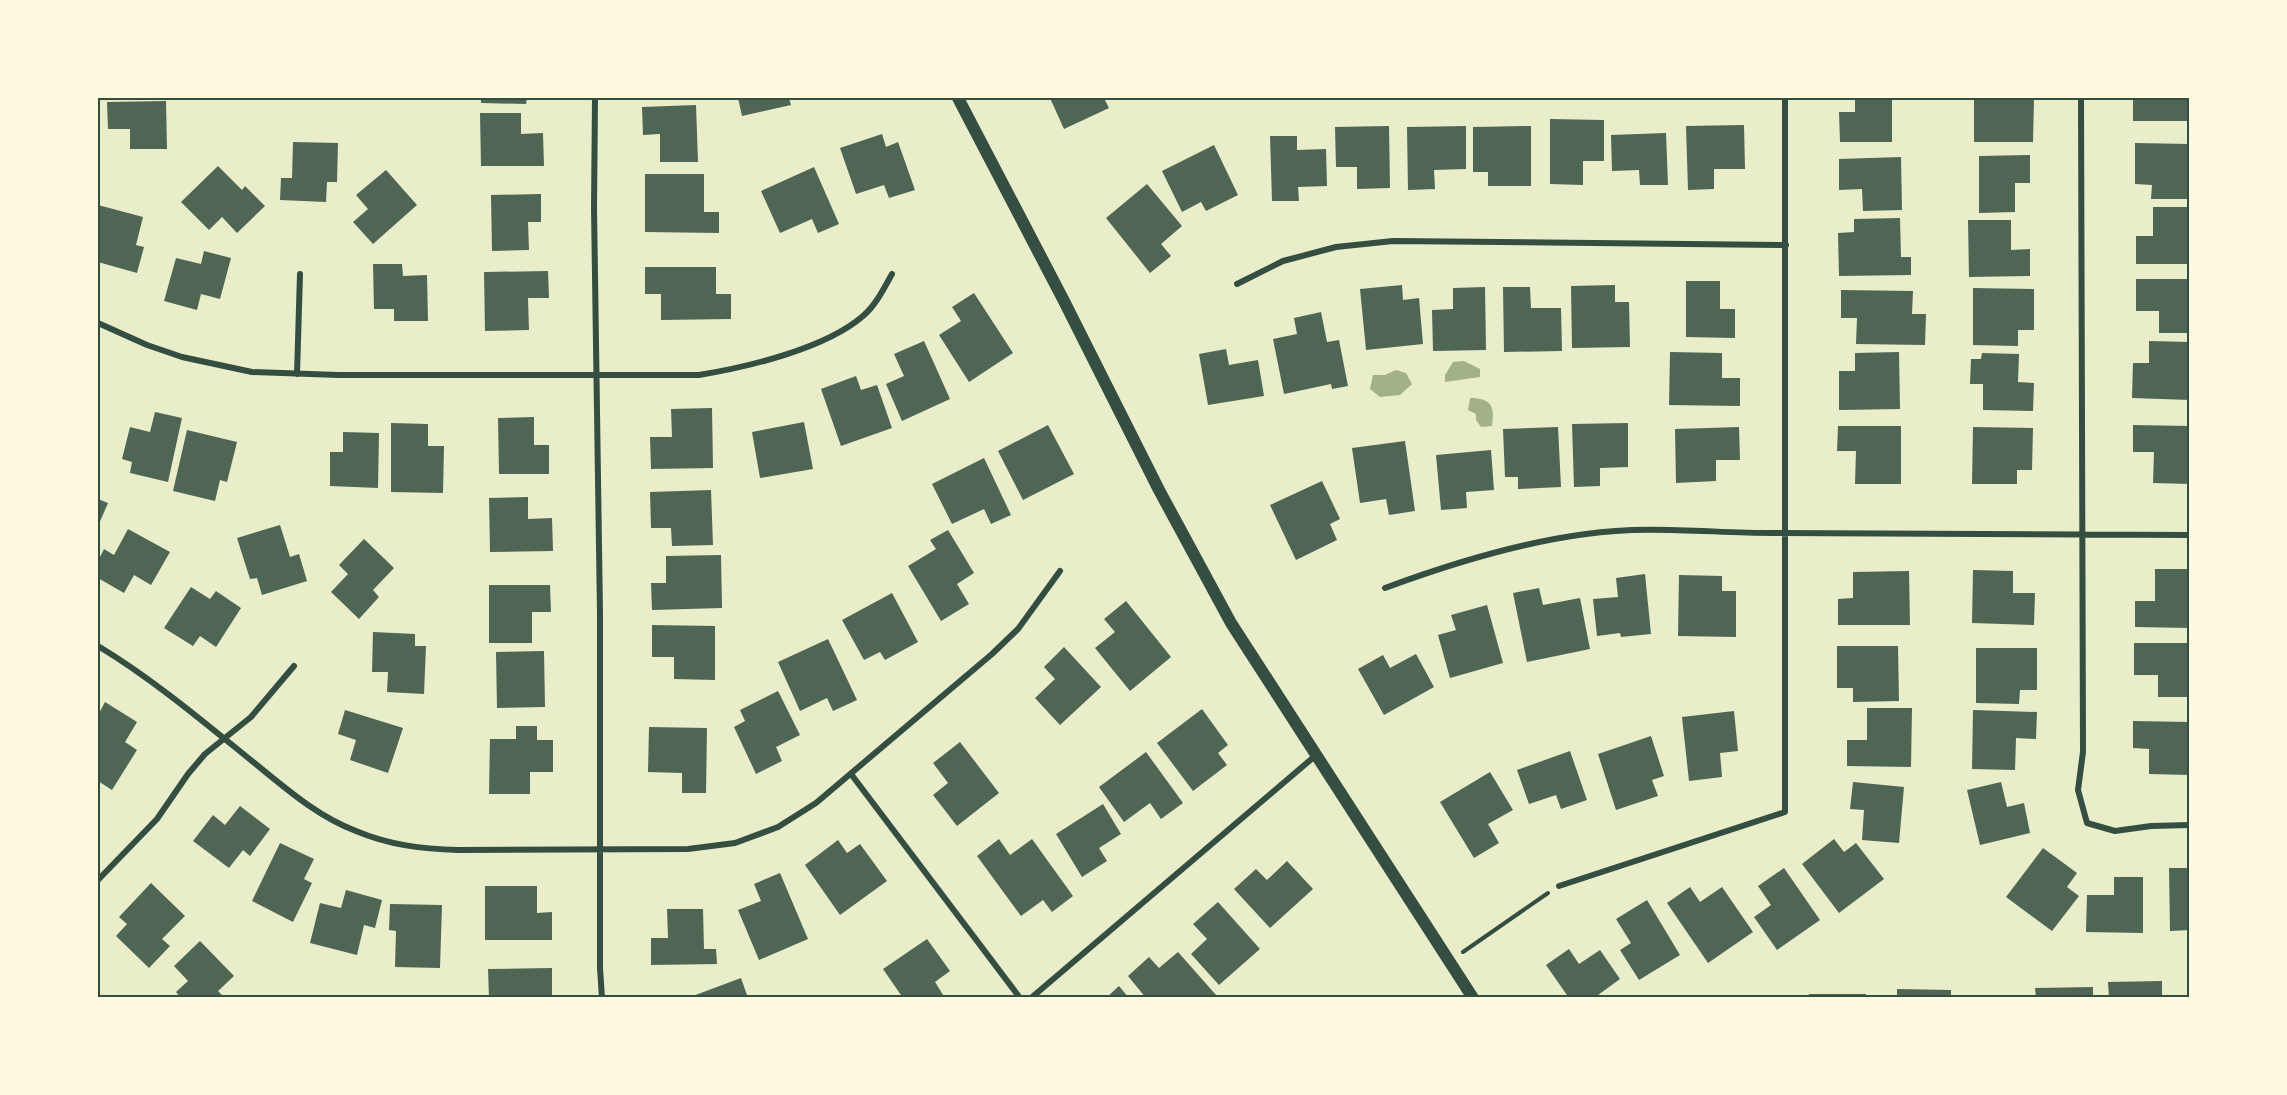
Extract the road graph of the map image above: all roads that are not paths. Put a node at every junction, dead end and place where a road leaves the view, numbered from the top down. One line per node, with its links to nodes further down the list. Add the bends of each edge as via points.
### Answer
1 (595, 98): 11 (street)
2 (958, 98): 20 (main road, via 1158,490 1231,623)
3 (1785, 98): 5 (street)
4 (2080, 98): 14 (street)
5 (1786, 245): 8 (street, via 1393,241 1336,246 1283,261); 12 (street)
6 (300, 274): 10 (street)
7 (892, 274): 11 (street, via 864,316 806,347 736,369 699,375)
8 (1237, 284)
9 (98, 323): 10 (street, via 182,357 252,372)
10 (297, 374): 11 (street)
11 (597, 377): 23 (street)
12 (1787, 533): 14 (street); 16 (street, via 1588,533 1444,566); 25 (street, via 1785,812)
13 (2190, 534): 14 (street)
14 (2082, 535): 22 (street, via 2083,752 2078,790 2087,824 2115,831)
15 (1059, 571): 21 (street, via 1011,635)
16 (1385, 588)
17 (98, 646): 19 (street)
18 (294, 666): 19 (street, via 251,717)
19 (225, 738): 23 (street, via 315,811 385,842 421,849); 24 (street, via 205,754 157,819)
20 (1315, 756): 28 (street); 29 (main road)
21 (851, 774): 23 (street, via 778,827 735,843 688,849); 27 (street)
22 (2190, 825)
23 (600, 850): 26 (street)
24 (98, 880)
25 (1559, 886)
26 (602, 998)
27 (1020, 998)
28 (1031, 998)
29 (1473, 998)

